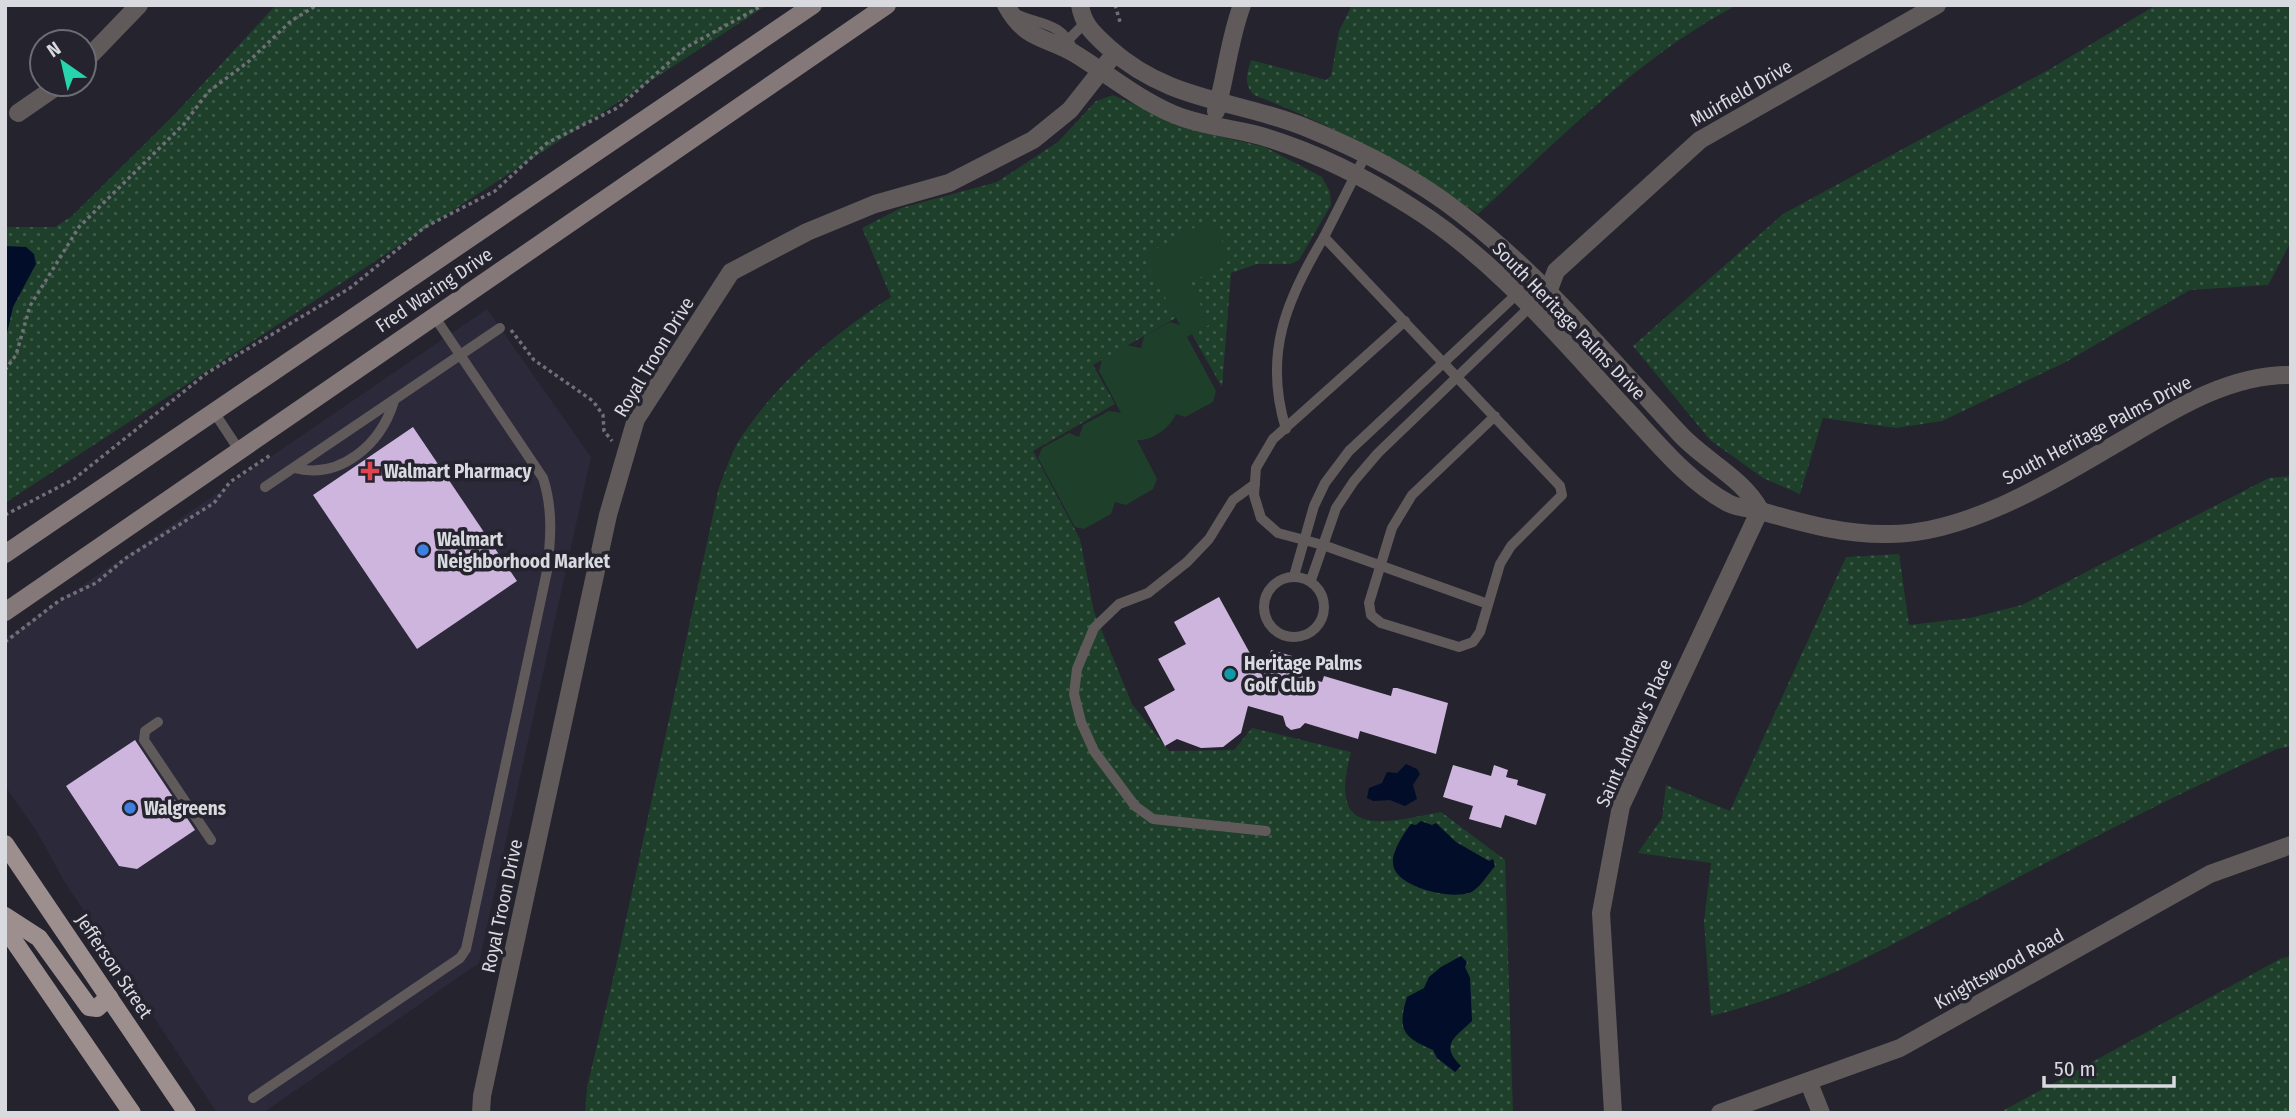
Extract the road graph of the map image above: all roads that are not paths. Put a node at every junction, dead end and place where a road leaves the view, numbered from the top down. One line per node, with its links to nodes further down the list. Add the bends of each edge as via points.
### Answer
1 (139, 5): 9 (street)
2 (813, 5): 31 (main road, Fred Waring Drive)
3 (887, 5): 23 (main road, Fred Waring Drive)
4 (1080, 5): 8 (street)
5 (1242, 5): 14 (street, via 1230,39)
6 (1937, 5): 20 (street, Muirfield Drive, via 1700,140)
7 (1007, 8): 10 (street, South Heritage Palms Drive, via 1023,30)
8 (1084, 24): 10 (lane); 11 (street, South Heritage Palms Drive)
9 (98, 47)
10 (1068, 47): 12 (street, South Heritage Palms Drive)
11 (1115, 53): 12 (street, Royal Troon Drive); 14 (street, South Heritage Palms Drive, via 1169,87)
12 (1100, 72): 16 (street, South Heritage Palms Drive, via 1157,106); 59 (street, Royal Troon Drive, via 1070,110 1032,140 949,183 875,204 807,232 731,272 636,419 605,529)
13 (40, 98): 15 (street)
14 (1219, 103): 16 (street); 17 (street, South Heritage Palms Drive, via 1307,128)
15 (18, 113)
16 (1212, 125): 18 (street, South Heritage Palms Drive, via 1266,138)
17 (1366, 154): 18 (lane); 20 (street, South Heritage Palms Drive, via 1459,212)
18 (1356, 173): 19 (lane); 21 (street, South Heritage Palms Drive, via 1446,230)
19 (1324, 237): 24 (lane); 33 (lane, via 1296,284 1284,317 1277,398)
20 (1543, 287): 21 (street); 22 (street); 38 (street, South Heritage Palms Drive, via 1697,452 1752,496)
21 (1518, 293): 22 (street, South Heritage Palms Drive); 27 (lane)
22 (1531, 306): 29 (lane); 38 (street, South Heritage Palms Drive, via 1684,470 1730,504)
23 (434, 316): 26 (lane); 34 (main road, Fred Waring Drive)
24 (1405, 321): 27 (lane); 33 (lane)
25 (499, 328): 26 (lane)
26 (460, 356): 30 (lane); 56 (lane, via 543,478 550,499 551,536 466,949 460,958)
27 (1444, 362): 29 (lane); 39 (lane, via 1349,451 1325,482)
28 (2291, 374): 38 (street, South Heritage Palms Drive, via 2271,374 2208,393 2008,501 1940,528 1866,534 1797,523)
29 (1459, 376): 32 (lane); 40 (lane, via 1354,481 1336,508)
30 (394, 401): 35 (lane); 35 (lane, via 373,442 331,470)
31 (214, 412): 34 (lane); 41 (main road, Fred Waring Drive)
32 (1495, 416): 42 (lane, via 1412,495 1392,528); 45 (lane, via 1560,486 1562,495 1511,546 1500,564)
33 (1286, 429): 36 (lane, via 1273,439 1256,468)
34 (239, 450): 46 (main road, Fred Waring Drive)
35 (294, 468): 37 (lane)
36 (1255, 484): 39 (lane, via 1262,518 1278,533); 48 (lane, via 1233,500 1209,539 1187,562 1148,593 1119,604 1094,628 1077,669 1074,694 1094,751 1135,806 1153,819)
37 (265, 487)
38 (1760, 510): 60 (street, Saint Andrew's Place, via 1621,806 1601,913)
39 (1304, 540): 40 (lane); 43 (lane)
40 (1323, 545): 42 (lane); 44 (lane)
41 (5, 554)
42 (1380, 568): 45 (lane); 45 (lane, via 1369,603 1371,615 1381,623 1459,647 1473,642 1480,632)
43 (1294, 576): 44 (lane); 44 (lane, via 1275,583 1264,600 1267,621 1291,637 1310,632 1322,618 1323,598)
44 (1311, 580)
45 (1488, 604)
46 (5, 612)
47 (158, 722): 49 (lane, via 145,731 144,740)
48 (1266, 831)
49 (211, 839)
50 (5, 844): 54 (main road, Jefferson Street)
51 (2291, 845): 55 (street, Knightswood Road, via 2210,874 1900,1048)
52 (5, 916): 54 (main road, via 38,938 89,1007 97,1008)
53 (5, 928): 57 (main road)
54 (109, 998): 58 (main road, Jefferson Street)
55 (1809, 1083): 61 (street, Knightswood Road); 62 (street)
56 (253, 1098)
57 (132, 1113)
58 (187, 1113)
59 (481, 1113)
60 (1614, 1113)
61 (1720, 1113)
62 (1821, 1113)

